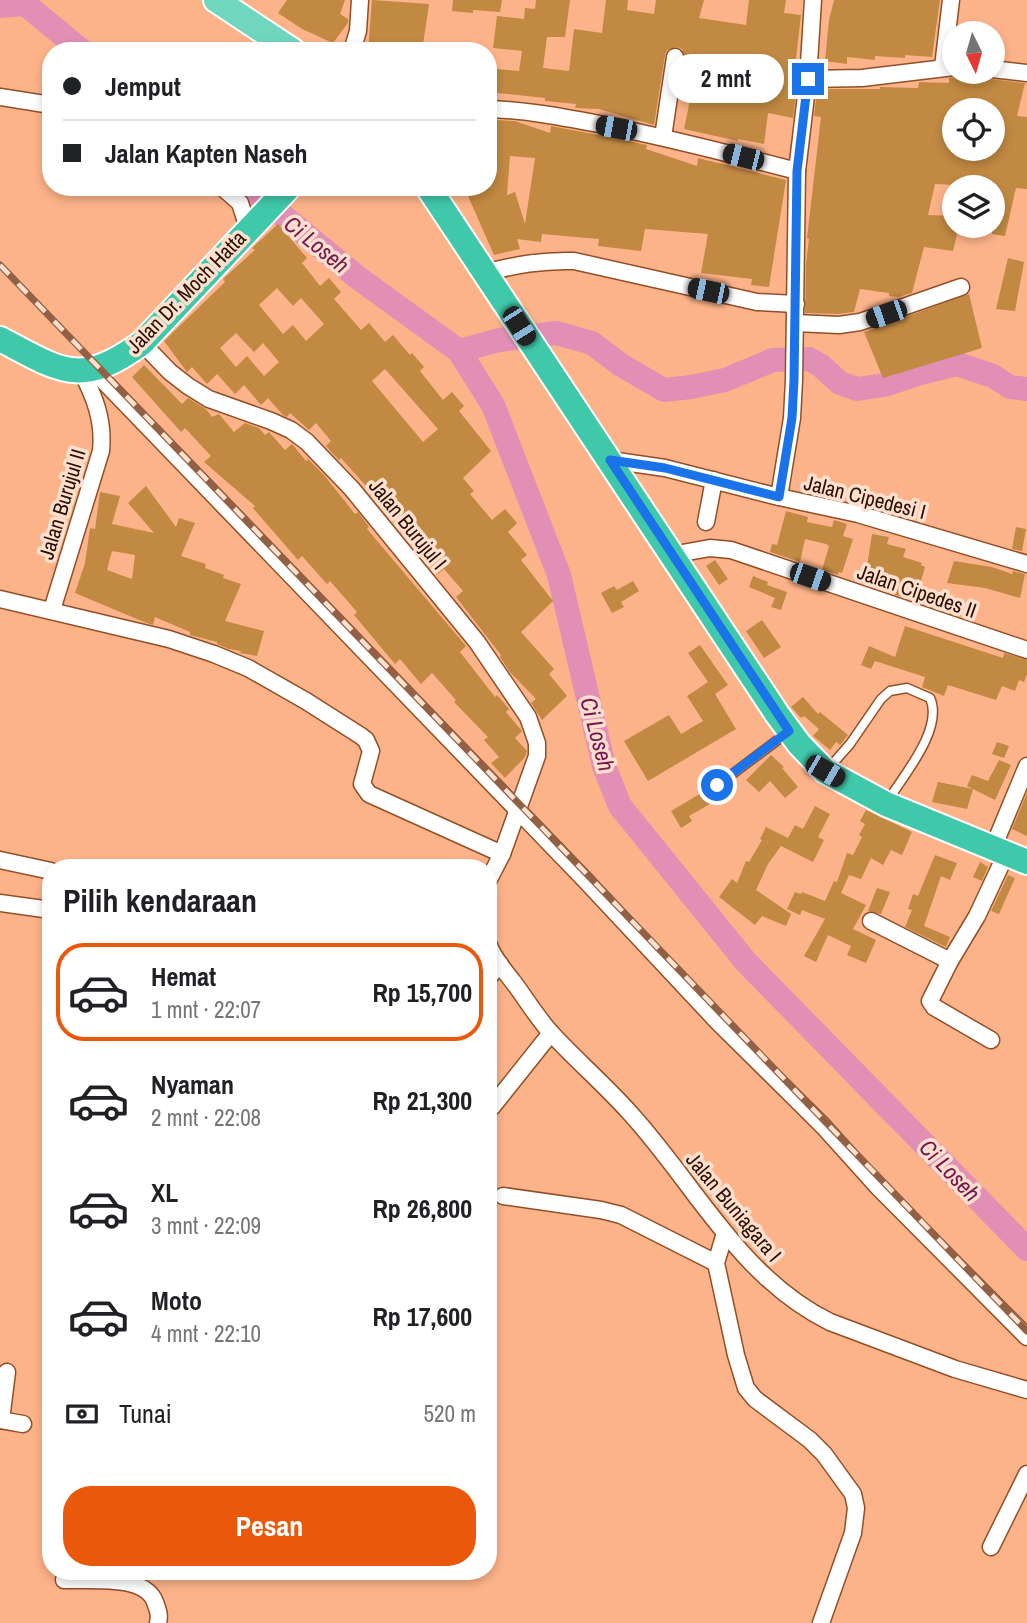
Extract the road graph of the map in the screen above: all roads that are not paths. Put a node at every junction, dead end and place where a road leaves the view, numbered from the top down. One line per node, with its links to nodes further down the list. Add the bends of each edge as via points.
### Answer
1 (216, 0): 6 (main road)
2 (360, 0): 7 (street)
3 (813, 0): 12 (street)
4 (951, 0): 5 (street)
5 (950, 21)
6 (279, 42)
7 (355, 42)
8 (675, 57): 16 (street)
9 (942, 68): 12 (street, via 862,78)
10 (1005, 70): 11 (street)
11 (1027, 73)
12 (808, 79): 17 (street)
13 (0, 97): 14 (street)
14 (42, 104)
15 (497, 109): 16 (street)
16 (663, 137): 17 (street)
17 (797, 171): 24 (street)
18 (232, 196): 21 (street)
19 (280, 196): 21 (highway, Jalan Dr. Moch Hatta)
20 (434, 196): 22 (highway)
21 (252, 225): 27 (highway, Jalan Dr. Moch Hatta)
22 (484, 274): 24 (street, via 547,260 574,261 757,302); 29 (highway)
23 (961, 287): 25 (street, via 860,322)
24 (796, 304): 25 (street)
25 (795, 323): 31 (street, via 792,418)
26 (0, 339): 28 (highway, via 52,366)
27 (142, 343): 28 (highway, Jalan Dr. Moch Hatta, via 113,362); 43 (street, Jalan Burujul I, via 198,393 291,430 307,442 352,489 477,642 528,717 537,743 537,756)
28 (87, 370): 36 (street, Jalan Burujul II, via 100,417 101,451); 43 (street)
29 (610, 460): 30 (street, Jalan Cipedesi I); 33 (highway)
30 (714, 481): 31 (street, Jalan Cipedesi I); 32 (street)
31 (779, 497): 34 (street, Jalan Cipedesi I, via 858,514)
32 (706, 522)
33 (671, 555): 37 (street, Jalan Cipedes II, via 710,548 731,550); 38 (highway)
34 (1027, 564)
35 (0, 599): 36 (street)
36 (52, 610): 44 (street, via 169,639 248,668 366,740 371,751 362,784 369,794)
37 (1027, 650)
38 (789, 731): 40 (highway); 41 (lane)
39 (1027, 766): 45 (street)
40 (825, 771): 42 (highway); 42 (lane, via 890,691 907,688 930,698 933,724)
41 (711, 790)
42 (886, 804): 45 (highway)
43 (517, 810): 44 (street); 62 (street)
44 (502, 854): 47 (street)
45 (1009, 855): 53 (street)
46 (0, 860): 48 (street)
47 (497, 864)
48 (42, 869)
49 (0, 903): 50 (street)
50 (42, 909)
51 (871, 921): 53 (street)
52 (497, 960): 54 (street, Jalan Buniagara I)
53 (950, 961): 57 (street, via 931,1004)
54 (500, 964): 55 (street); 56 (street, Jalan Buniagara I)
55 (497, 968)
56 (551, 1033): 58 (street); 60 (street, Jalan Buniagara I, via 632,1115)
57 (991, 1040)
58 (497, 1101)
59 (503, 1196): 61 (street, via 621,1215)
60 (725, 1233): 61 (street); 64 (street, Jalan Buniagara I, via 774,1286 813,1314 955,1369)
61 (716, 1263): 70 (street, via 746,1388 810,1440 853,1494 853,1533)
62 (1027, 1337)
63 (7, 1372): 65 (street)
64 (1027, 1390)
65 (1, 1420): 66 (street)
66 (23, 1424)
67 (1027, 1474): 68 (street)
68 (991, 1547)
69 (64, 1580): 71 (street, via 138,1584 152,1593)
70 (823, 1622)
71 (158, 1623)

